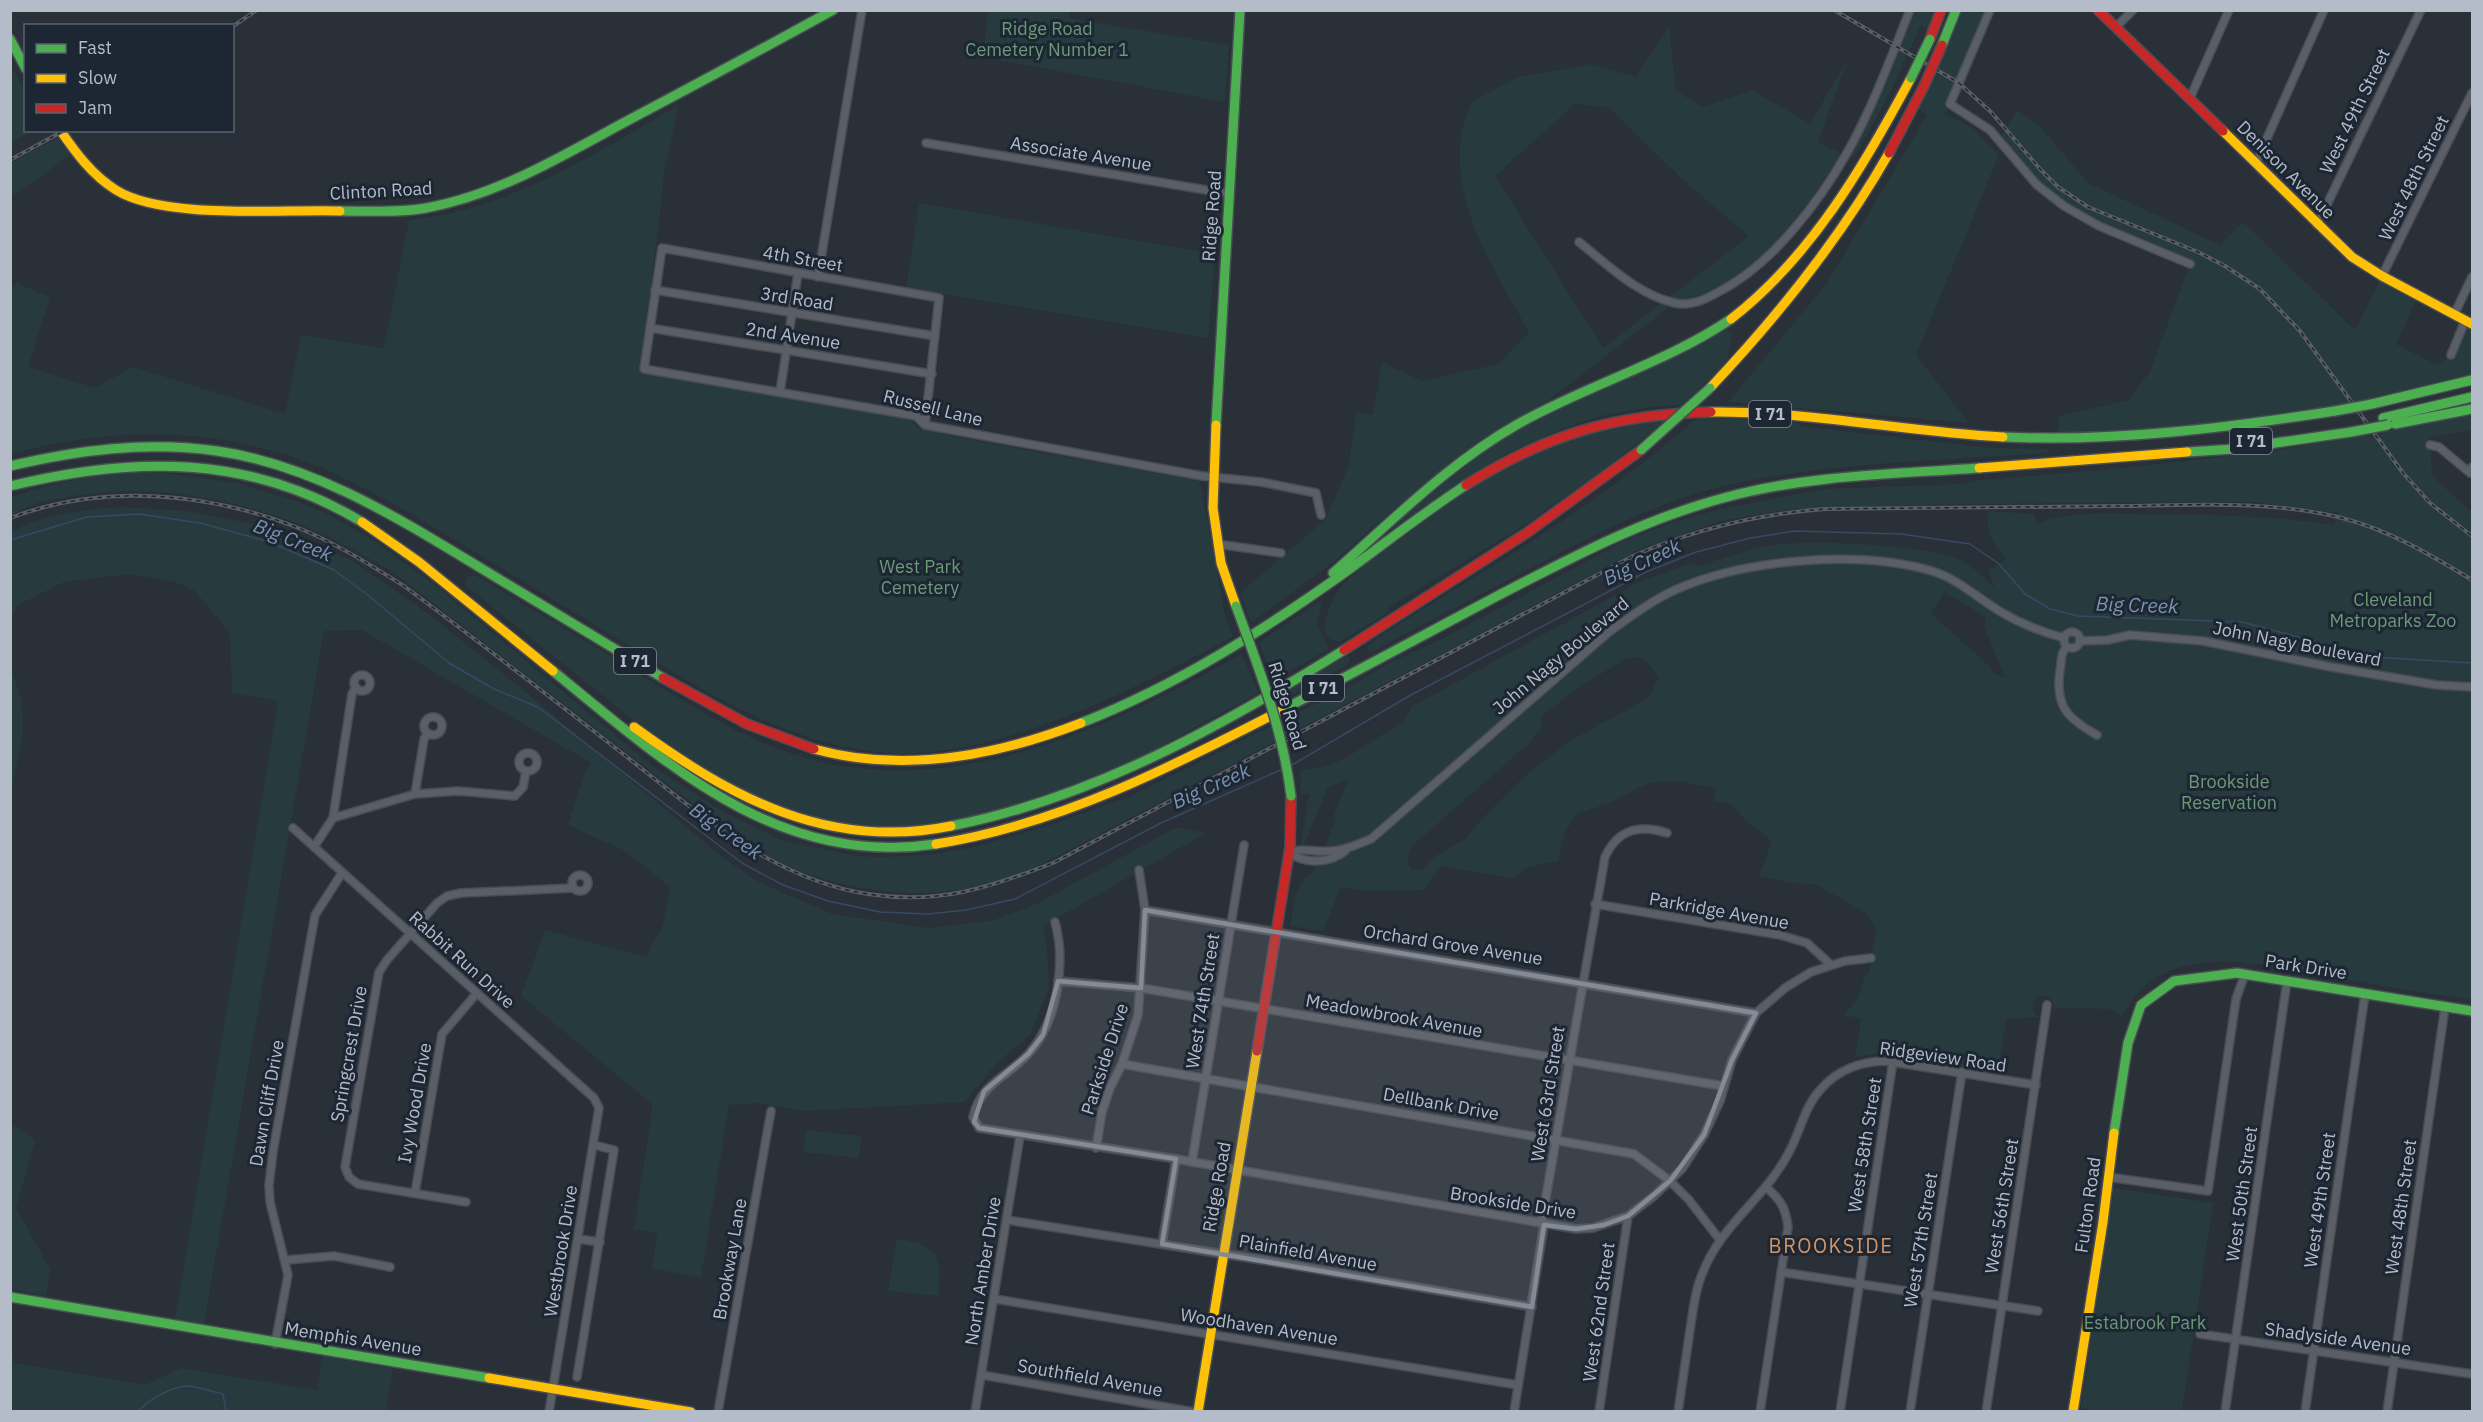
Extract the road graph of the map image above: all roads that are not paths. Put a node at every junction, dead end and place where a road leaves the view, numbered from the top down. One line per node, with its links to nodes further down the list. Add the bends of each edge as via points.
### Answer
1 (833, 10): 18 (main road, Clinton Road, via 524,176 466,198 425,208 183,209 143,204 120,195 103,182)
2 (862, 10): 27 (street)
3 (1240, 10): 21 (main road, Ridge Road)
4 (1910, 10): 23 (street, via 1846,154 1785,238 1734,284 1697,302 1677,304 1620,275)
5 (1941, 10): 53 (main road, bridge, via 1911,78 1871,151 1782,272 1740,312 1692,342 1506,432 1438,481)
6 (1956, 10): 57 (main road, bridge, via 1924,86 1874,181 1823,258 1710,388 1600,482 1476,566 1209,730 1136,766 1074,792 961,825 916,832 826,826 739,796 682,761)
7 (1990, 10): 24 (street, via 1950,104 1990,130 2037,185 2064,206 2099,226)
8 (2098, 10): 13 (main road, Denison Avenue)
9 (2133, 10): 13 (street)
10 (2229, 10): 17 (street)
11 (2324, 10): 20 (street)
12 (2421, 10): 22 (street, West 49th Street)
13 (2116, 27): 17 (main road, Denison Avenue)
14 (12, 45): 15 (main road)
15 (24, 66)
16 (2472, 93): 26 (street, West 48th Street)
17 (2190, 98): 20 (main road, Denison Avenue)
18 (61, 132)
19 (926, 143): 21 (street, Associate Avenue)
20 (2256, 163): 22 (main road, Denison Avenue)
21 (1230, 194): 48 (main road, Ridge Road)
22 (2317, 225): 26 (main road, Denison Avenue, via 2352,257)
23 (1579, 242)
24 (2190, 264)
25 (798, 273): 27 (street, 4th Street); 30 (street, 4th Street, via 662,248); 31 (street)
26 (2382, 276): 32 (main road, Denison Avenue)
27 (818, 277): 35 (street, 4th Street, via 939,298)
28 (2472, 277): 29 (street)
29 (2470, 289): 32 (street)
30 (655, 290): 31 (street, 3rd Road); 34 (street)
31 (793, 313): 35 (street, 3rd Road); 36 (street)
32 (2454, 315): 33 (main road, Denison Avenue)
33 (2469, 322): 37 (street)
34 (650, 328): 36 (street, 2nd Avenue); 40 (street, Russell Lane, via 644,369)
35 (935, 336): 38 (street)
36 (787, 350): 38 (street, 2nd Avenue); 40 (street)
37 (2451, 355)
38 (932, 374): 44 (street)
39 (2472, 379): 53 (main road, I 71, bridge, via 2335,411 2170,434 2085,439 1980,436 1743,412 1672,413 1624,419 1550,441 1481,475)
40 (780, 392): 44 (street, Russell Lane, via 916,416)
41 (2472, 397): 43 (main road)
42 (2472, 409): 43 (main road)
43 (2385, 422): 57 (main road, I 71, bridge, via 2246,447 1815,480 1687,507 1589,548 1153,775 1032,821 938,843 885,847 840,843 794,832 747,814 686,778)
44 (925, 425): 48 (street, Russell Lane)
45 (2430, 445): 47 (street)
46 (10, 466): 53 (main road, I 71, via 77,451 140,445 217,451 286,468 341,489 395,518 746,724 802,746 858,759 937,760 1034,739 1145,696)
47 (2471, 470)
48 (1213, 476): 50 (street, Russell Lane, via 1316,493); 51 (main road, Ridge Road)
49 (10, 486): 57 (main road, I 71, via 88,468 143,464 216,470 280,485 331,506 382,535)
50 (1322, 515)
51 (1217, 544): 52 (street); 69 (main road, Ridge Road, bridge, via 1286,747 1291,796)
52 (1281, 553)
53 (1264, 629)
54 (2064, 638): 55 (street, John Nagy Boulevard, via 2072,632); 56 (street); 69 (street, John Nagy Boulevard, via 2002,612 1935,572 1902,565 1860,560 1736,570 1675,590 1609,632 1371,839 1347,849)
55 (2079, 641): 56 (street, John Nagy Boulevard, via 2076,647); 59 (street, John Nagy Boulevard, via 2130,635 2203,641 2331,667)
56 (2067, 647): 61 (street, via 2058,685 2060,699 2068,715)
57 (536, 656)
58 (356, 687): 64 (street)
59 (2472, 687)
60 (428, 733): 63 (street)
61 (2097, 735)
62 (526, 771): 63 (street, via 523,787 515,796 458,791)
63 (415, 794): 64 (street)
64 (333, 818): 68 (street)
65 (293, 828): 68 (street, Rabbit Run Drive)
66 (1667, 833): 73 (street, West 63rd Street, via 1652,828 1620,835 1605,856)
67 (1244, 845): 76 (street, West 74th Street)
68 (314, 847): 71 (street, Rabbit Run Drive)
69 (1289, 852): 77 (main road, Ridge Road)
70 (1139, 870): 74 (street, Parkside Drive)
71 (342, 873): 78 (street, Rabbit Run Drive); 125 (street, Dawn Cliff Drive, via 315,915 273,1152 270,1202)
72 (573, 888): 78 (street, Springcrest Drive, via 453,894 437,903)
73 (1595, 904): 80 (street, Parkridge Avenue, via 1780,935 1807,943); 84 (street, West 63rd Street)
74 (1144, 910): 76 (street, Orchard Grove Avenue); 85 (street, Parkside Drive)
75 (1054, 921): 82 (street, via 1058,934)
76 (1231, 923): 77 (street, Orchard Grove Avenue); 88 (street, West 74th Street)
77 (1276, 931): 84 (street, Orchard Grove Avenue); 92 (main road, Ridge Road)
78 (411, 934): 86 (street, Rabbit Run Drive); 115 (street, Springcrest Drive, via 379,972 345,1167 358,1184)
79 (1871, 958): 80 (street, Brookside Drive)
80 (1830, 964): 94 (street, Brookside Drive, via 1796,980)
81 (2245, 974): 83 (main road, Park Drive); 90 (main road, Park Drive, via 2174,981); 112 (street, via 2236,999 2208,1191)
82 (1058, 981): 85 (street, Meadowbrook Avenue); 105 (street, Brookside Drive, via 1055,1006 1043,1035 1028,1054 984,1091 975,1111 974,1122 979,1128)
83 (2288, 981): 87 (main road, Park Drive); 137 (street, West 50th Street)
84 (1581, 982): 94 (street, Orchard Grove Avenue); 95 (street, West 63rd Street)
85 (1141, 988): 88 (street, Meadowbrook Avenue); 97 (street, Parkside Drive, via 1138,1015)
86 (477, 993): 104 (street, Rabbit Run Drive, via 594,1098 599,1108); 115 (street, Ivy Wood Drive, via 442,1034)
87 (2365, 994): 91 (main road, Park Drive); 139 (street, West 49th Street)
88 (1217, 1001): 92 (street, Meadowbrook Avenue); 99 (street, West 74th Street)
89 (2047, 1005): 100 (street, West 56th Street)
90 (2141, 1005): 112 (main road, Fulton Road, via 2128,1043)
91 (2445, 1006): 93 (main road, Park Drive); 140 (street, West 48th Street)
92 (1263, 1009): 95 (street, Meadowbrook Avenue); 102 (main road, Ridge Road)
93 (2472, 1011)
94 (1756, 1012): 101 (street, Brookside Drive)
95 (1569, 1060): 101 (street, Meadowbrook Avenue); 106 (street, West 63rd Street)
96 (1893, 1061): 98 (street, Ridgeview Road); 114 (street, Ridgeview Road, via 1853,1066 1821,1089); 128 (street, West 58th Street)
97 (1122, 1064): 99 (street, Dellbank Drive); 108 (street, Parkside Drive, via 1102,1112)
98 (1962, 1072): 100 (street, Ridgeview Road); 129 (street, West 57th Street)
99 (1205, 1079): 102 (street, Dellbank Drive); 110 (street, West 74th Street)
100 (2036, 1085): 132 (street, West 56th Street)
101 (1723, 1086): 113 (street, Brookside Drive, via 1704,1135)
102 (1250, 1088): 106 (street, Dellbank Drive); 111 (main road, Ridge Road)
103 (771, 1111): 148 (street, Brookway Lane)
104 (598, 1119): 107 (street, Westbrook Drive)
105 (1020, 1136): 108 (street, Brookside Drive); 118 (street, North Amber Drive)
106 (1556, 1139): 113 (street, Dellbank Drive, via 1634,1154); 119 (street, West 63rd Street)
107 (594, 1144): 120 (street, Westbrook Drive); 122 (street, via 614,1150)
108 (1096, 1148): 109 (street, Brookside Drive)
109 (1176, 1159): 110 (street, Brookside Drive); 123 (street)
110 (1192, 1162): 111 (street, Brookside Drive)
111 (1237, 1170): 119 (street, Brookside Drive); 124 (main road, Ridge Road)
112 (2108, 1177): 158 (main road, Fulton Road)
113 (1670, 1181): 117 (street, Brookside Drive); 121 (street, Dellbank Drive)
114 (1767, 1188): 121 (street, Ridgeview Road); 127 (street, via 1778,1197 1786,1212 1788,1227)
115 (415, 1193): 116 (street)
116 (466, 1202)
117 (1628, 1216): 119 (street, Brookside Drive, via 1593,1228); 152 (street, West 62nd Street)
118 (1007, 1220): 123 (street, Plainfield Avenue); 131 (street, North Amber Drive)
119 (1544, 1225): 133 (street, West 63rd Street)
120 (578, 1239): 122 (street); 145 (street, Westbrook Drive)
121 (1720, 1240): 153 (street, Ridgeview Road, via 1698,1284)
122 (600, 1242): 143 (street)
123 (1162, 1244): 124 (street, Plainfield Avenue)
124 (1222, 1254): 133 (street, Plainfield Avenue); 135 (main road, Ridge Road)
125 (286, 1260): 126 (street, via 334,1256); 138 (street, Dawn Cliff Drive, via 288,1275)
126 (390, 1267)
127 (1781, 1272): 128 (street); 154 (street)
128 (1859, 1284): 129 (street); 155 (street, West 58th Street)
129 (1928, 1295): 132 (street); 156 (street, West 57th Street)
130 (10, 1297): 138 (main road, Memphis Avenue)
131 (994, 1299): 135 (street, Woodhaven Avenue); 142 (street, North Amber Drive)
132 (2002, 1306): 134 (street); 157 (street, West 56th Street)
133 (1532, 1308): 144 (street, West 63rd Street)
134 (2038, 1311)
135 (1210, 1334): 144 (street, Woodhaven Avenue); 150 (main road, Ridge Road)
136 (2199, 1334): 137 (street, Shadyside Avenue)
137 (2236, 1340): 139 (street, Shadyside Avenue); 159 (street, West 50th Street)
138 (275, 1344): 145 (main road, Memphis Avenue)
139 (2314, 1351): 140 (street, Shadyside Avenue); 160 (street, West 49th Street)
140 (2394, 1362): 141 (street, Shadyside Avenue); 161 (street, West 48th Street)
141 (2472, 1374)
142 (982, 1375): 149 (street, North Amber Drive); 150 (street, Southfield Avenue)
143 (577, 1377)
144 (1518, 1385): 151 (street, West 63rd Street)
145 (554, 1388): 146 (street, Westbrook Drive); 147 (main road, Memphis Avenue)
146 (549, 1412)
147 (691, 1412)
148 (718, 1412)
149 (975, 1412)
150 (1196, 1412)
151 (1514, 1412)
152 (1599, 1412)
153 (1678, 1412)
154 (1761, 1412)
155 (1839, 1412)
156 (1910, 1412)
157 (1986, 1412)
158 (2073, 1412)
159 (2225, 1412)
160 (2305, 1412)
161 (2386, 1412)

